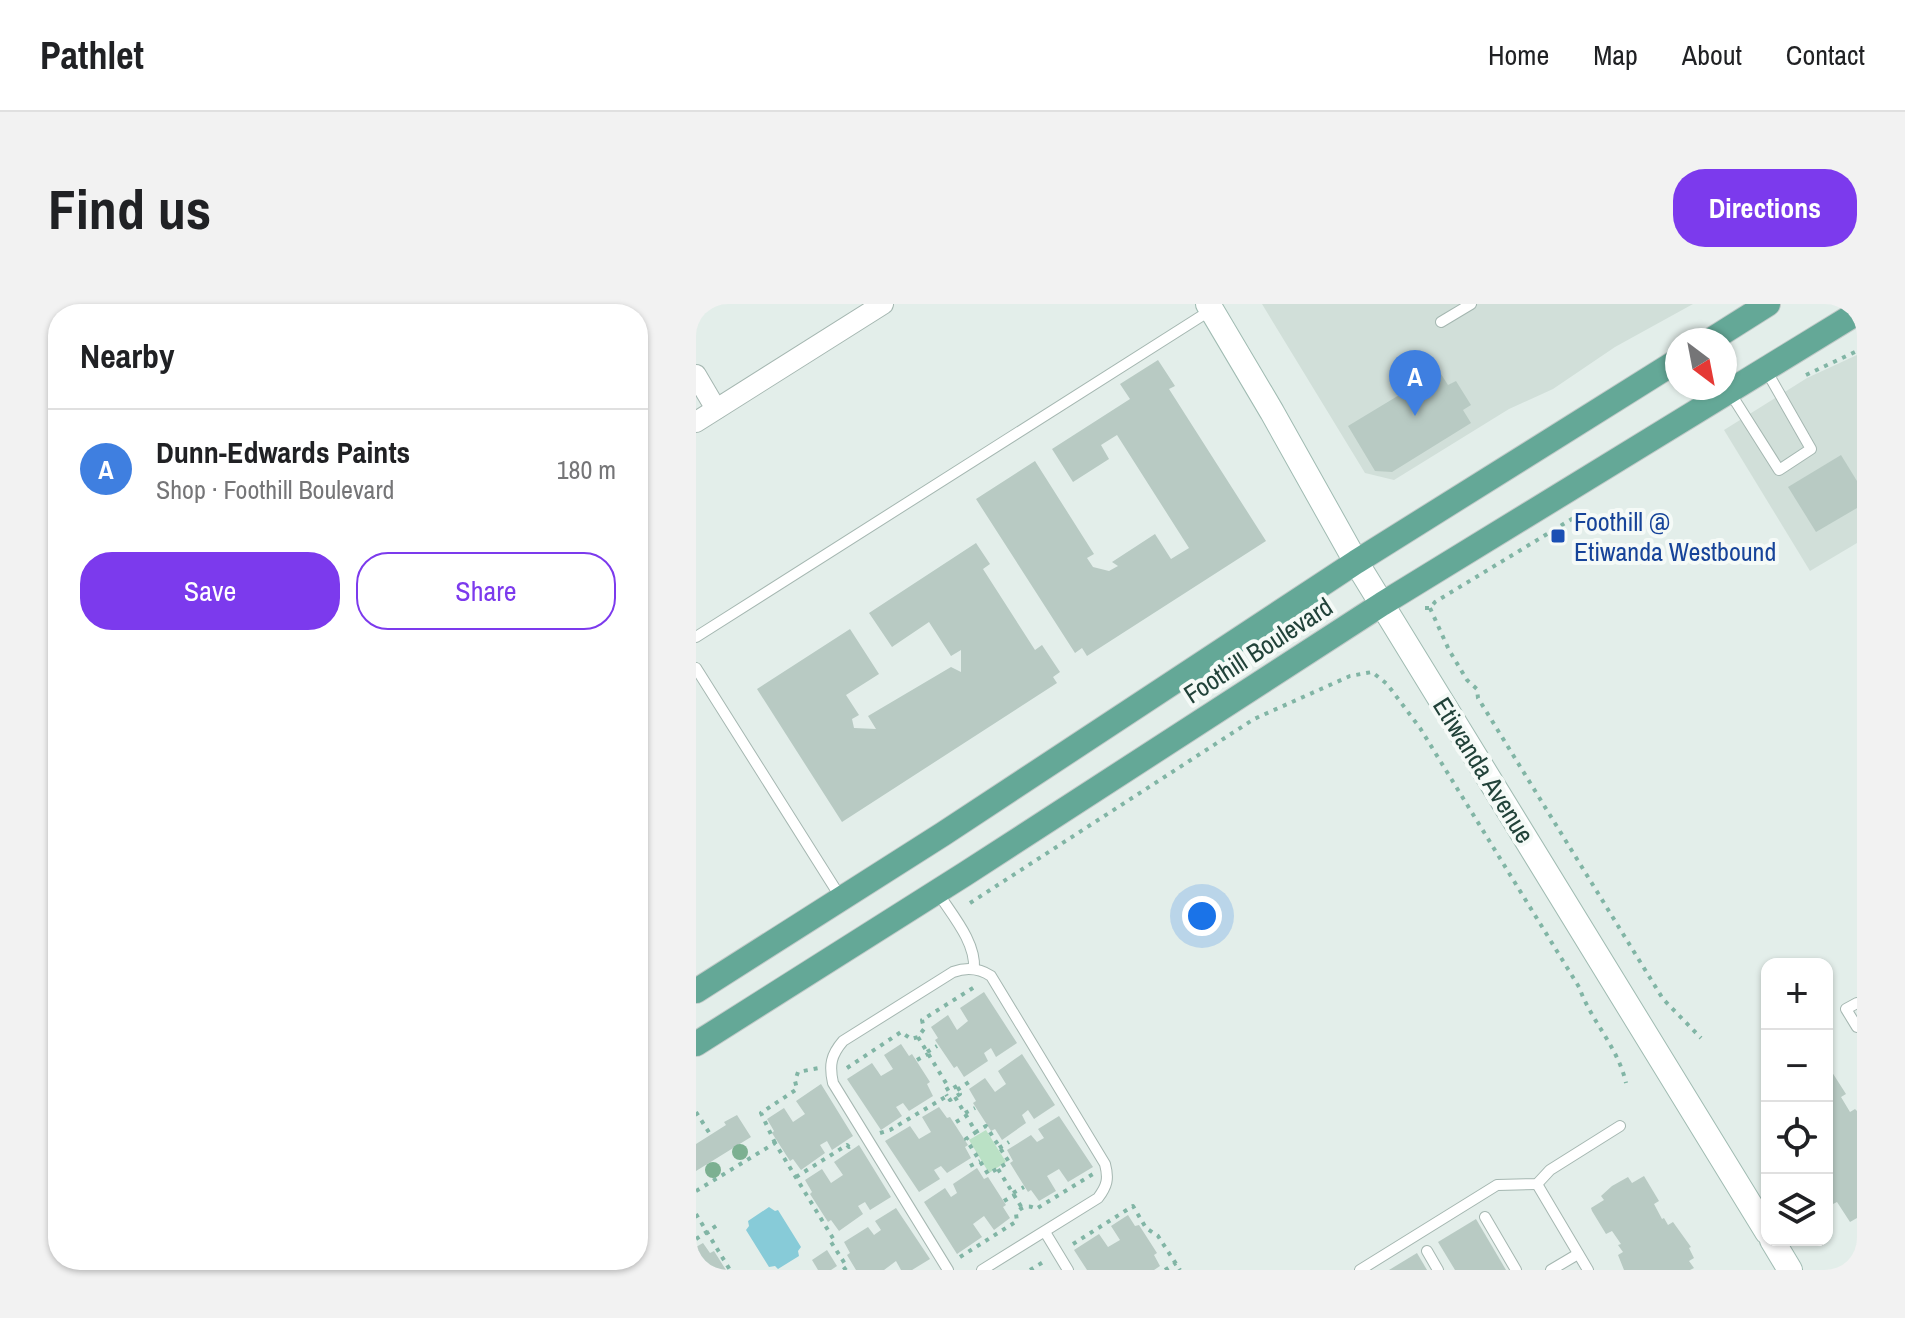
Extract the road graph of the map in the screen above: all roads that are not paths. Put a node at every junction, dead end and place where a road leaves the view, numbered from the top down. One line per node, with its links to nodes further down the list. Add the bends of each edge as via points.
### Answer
1 (883, 304): 14 (street)
2 (1471, 304): 6 (lane)
3 (1768, 304): 7 (main road)
4 (1210, 307): 16 (main road, Etiwanda Avenue); 18 (lane)
5 (1857, 313): 9 (main road, Foothill Boulevard)
6 (1441, 322)
7 (1730, 328)
8 (1665, 369): 16 (main road, Foothill Boulevard)
9 (1766, 369): 11 (main road, Foothill Boulevard); 13 (lane, via 1811,449 1779,470)
10 (696, 375): 14 (street)
11 (1737, 386)
12 (1714, 400): 17 (main road, Foothill Boulevard)
13 (1735, 400)
14 (716, 409): 15 (street)
15 (696, 422)
16 (1356, 562): 17 (main road, Etiwanda Avenue); 21 (main road, Foothill Boulevard)
17 (1382, 604): 20 (main road, Foothill Boulevard); 30 (main road, Etiwanda Avenue)
18 (696, 637)
19 (696, 668): 21 (lane)
20 (937, 892): 22 (lane, via 968,940); 26 (main road, Foothill Boulevard)
21 (841, 898): 23 (main road, Foothill Boulevard)
22 (974, 969): 31 (lane, via 991,976 1108,1174 1098,1198); 35 (lane, via 953,972 843,1041 830,1069 833,1083)
23 (696, 991)
24 (1857, 1003): 25 (lane, via 1846,1009)
25 (1857, 1027)
26 (696, 1044)
27 (1620, 1126): 28 (lane, via 1550,1170)
28 (1537, 1184): 34 (lane); 38 (lane, via 1497,1185)
29 (1485, 1217): 40 (lane)
30 (1761, 1222)
31 (1045, 1232): 36 (lane); 37 (lane)
32 (1776, 1246): 43 (main road)
33 (1427, 1251): 39 (lane)
34 (1578, 1254): 41 (lane); 42 (lane)
35 (948, 1270)
36 (982, 1270)
37 (1068, 1270)
38 (1360, 1270)
39 (1438, 1270)
40 (1516, 1270)
41 (1551, 1270)
42 (1588, 1270)
43 (1790, 1270)

